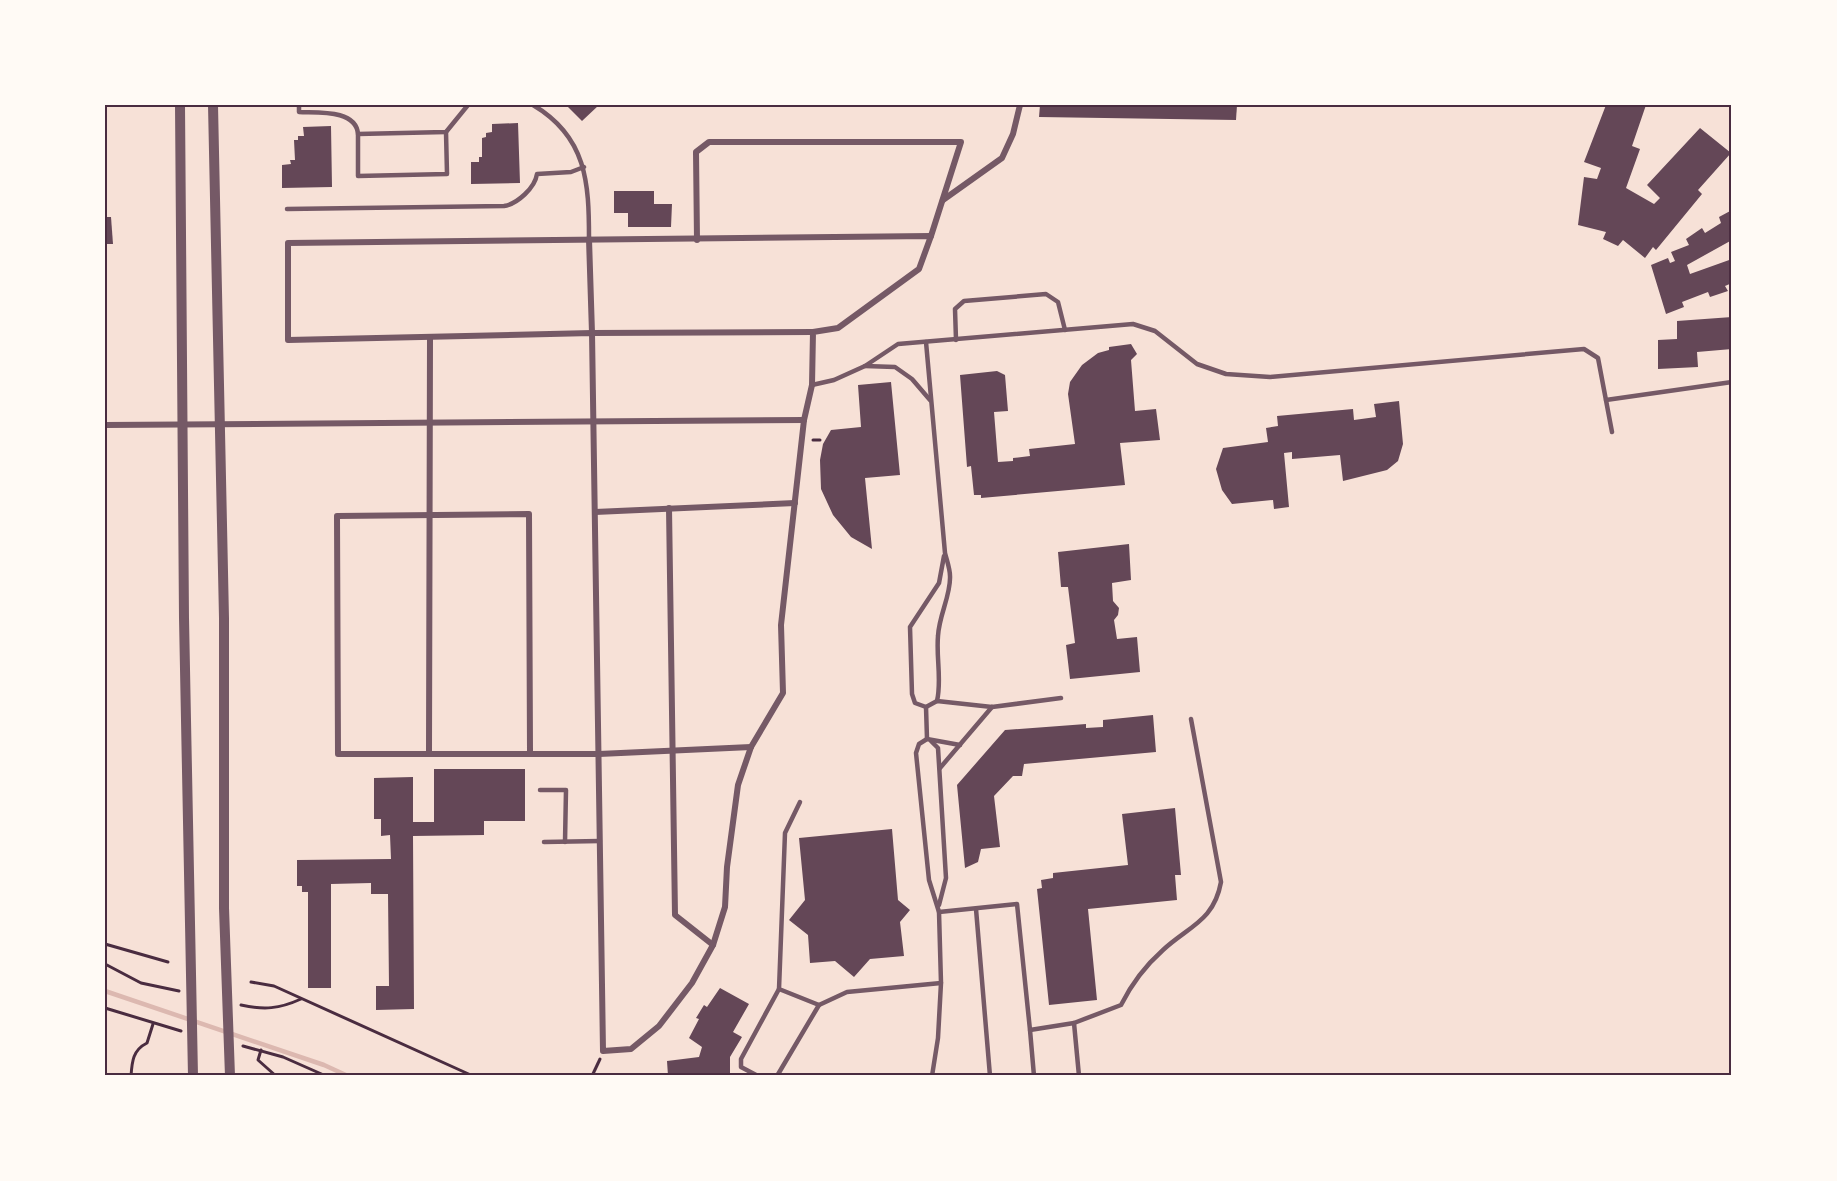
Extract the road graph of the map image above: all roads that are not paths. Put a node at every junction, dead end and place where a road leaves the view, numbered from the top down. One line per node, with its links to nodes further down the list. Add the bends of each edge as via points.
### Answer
1 (180, 105): 29 (street)
2 (213, 105): 30 (street)
3 (299, 105): 8 (lane, via 299,112 337,114 350,119)
4 (468, 105): 7 (lane)
5 (533, 105): 9 (lane, via 566,134)
6 (1020, 105): 10 (street, via 1002,159)
7 (446, 132): 8 (lane); 8 (lane, via 447,174 413,175 358,176)
8 (358, 134)
9 (584, 167): 11 (lane, via 571,172 537,174 536,182 513,204 504,206); 13 (lane)
10 (943, 200): 12 (street); 14 (street, via 961,142 708,142 696,152)
11 (287, 209)
12 (931, 236): 14 (street); 16 (street, via 919,269 838,328)
13 (589, 239): 14 (street); 17 (street); 18 (street, via 288,243 288,340)
14 (697, 240)
15 (1065, 330): 19 (lane); 19 (lane, via 1058,302 1046,294 963,302 955,309); 24 (lane, via 1133,324 1155,331 1197,364 1226,374 1270,377 1584,349 1598,358)
16 (813, 332): 17 (street); 23 (street)
17 (592, 333): 18 (street); 27 (street)
18 (430, 337): 28 (street)
19 (956, 340): 20 (lane)
20 (926, 342): 21 (lane, via 898,344); 25 (lane)
21 (865, 366): 23 (lane); 25 (lane, via 896,367)
22 (1732, 382): 24 (lane)
23 (812, 385): 26 (street)
24 (1606, 400): 32 (lane)
25 (931, 401): 37 (lane)
26 (804, 420): 27 (street); 33 (street)
27 (593, 421): 28 (street); 35 (street)
28 (430, 422): 30 (street); 36 (street)
29 (183, 423): 30 (street); 31 (street); 65 (street)
30 (221, 423): 66 (street)
31 (105, 425)
32 (1612, 432)
33 (795, 503): 34 (street); 45 (street, via 781,625 783,693)
34 (669, 508): 35 (street); 46 (street)
35 (595, 512): 49 (street)
36 (429, 515): 47 (street); 47 (street, via 337,516 338,754); 48 (street, via 529,514)
37 (945, 553): 39 (lane, via 950,576 937,639); 40 (lane, via 939,583 910,627 908,639 912,694 915,703)
38 (1061, 698): 41 (lane)
39 (937, 701): 40 (lane); 41 (lane)
40 (926, 707): 43 (lane)
41 (992, 707): 44 (lane)
42 (1191, 719): 63 (lane, via 1221,882 1218,899 1205,917 1148,964 1121,1005)
43 (927, 739): 44 (lane); 50 (lane, via 938,748); 56 (lane, via 919,744 916,753 929,880)
44 (960, 745): 50 (lane)
45 (751, 747): 46 (street); 59 (street, via 738,785 725,907)
46 (671, 751): 49 (street); 59 (street, via 675,915)
47 (429, 753): 48 (street)
48 (530, 754): 49 (street)
49 (599, 754): 53 (street)
50 (940, 768): 56 (lane, via 946,878)
51 (540, 790): 55 (lane, via 566,790)
52 (800, 802): 61 (lane, via 785,833)
53 (600, 841): 55 (lane); 59 (street, via 603,1051 631,1048 659,1026 692,984)
54 (544, 842): 55 (lane)
55 (565, 842)
56 (939, 905): 58 (lane)
57 (976, 909): 58 (lane); 64 (lane, via 1017,904); 70 (lane)
58 (939, 912): 60 (lane)
59 (713, 945)
60 (941, 983): 62 (lane, via 847,992); 69 (lane)
61 (779, 989): 62 (lane); 67 (lane, via 741,1059 741,1067)
62 (819, 1005): 68 (lane)
63 (1074, 1023): 64 (lane); 72 (lane)
64 (1030, 1030): 71 (lane)
65 (193, 1073)
66 (230, 1076)
67 (758, 1076)
68 (777, 1076)
69 (932, 1076)
70 (990, 1076)
71 (1034, 1076)
72 (1079, 1076)

